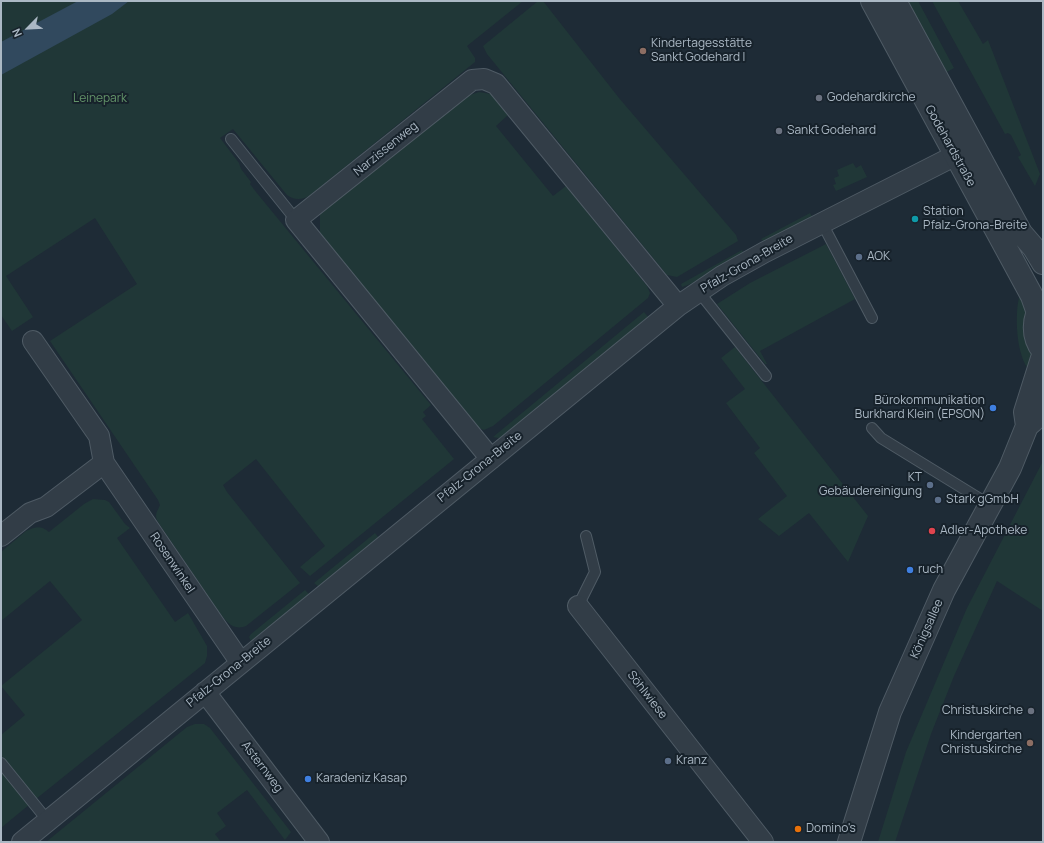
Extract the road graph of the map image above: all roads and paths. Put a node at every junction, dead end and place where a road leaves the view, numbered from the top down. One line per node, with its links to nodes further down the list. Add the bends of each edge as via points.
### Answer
1 (872, 1): 4 (street, Godehardstraße)
2 (894, 1): 4 (street, Godehardstraße)
3 (231, 139): 5 (lane)
4 (965, 151): 6 (street, Pfalz-Grona-Breite); 7 (street, Godehardstraße); 10 (street, Godehardstraße, via 1032,296)
5 (296, 220): 9 (street, Narzissenweg, via 472,80 484,79 496,84); 19 (street)
6 (822, 223): 8 (street, Pfalz-Grona-Breite, via 722,276); 11 (lane)
7 (1043, 263)
8 (699, 292): 9 (street, Pfalz-Grona-Breite); 15 (lane)
9 (678, 306): 19 (street, Pfalz-Grona-Breite)
10 (1040, 308): 13 (street, via 1034,326 1036,340)
11 (872, 318)
12 (33, 341): 20 (street, Rosenwinkel, via 99,436)
13 (1043, 350)
14 (1043, 355): 17 (street, Königsallee, via 1025,412)
15 (766, 376)
16 (1043, 406): 17 (street, Königsallee)
17 (1027, 426): 21 (street, Königsallee, via 1010,468)
18 (872, 428): 21 (lane, via 881,438)
19 (491, 458): 25 (street, Pfalz-Grona-Breite)
20 (104, 463): 22 (street, via 46,507 30,513); 25 (street, Rosenwinkel)
21 (990, 505): 32 (street, Königsallee, via 944,590 890,712)
22 (1, 536)
23 (586, 536): 24 (lane, Söhlwiese, via 595,572)
24 (578, 606): 31 (street, Söhlwiese)
25 (241, 663): 26 (street, Pfalz-Grona-Breite)
26 (205, 692): 28 (street, Pfalz-Grona-Breite); 30 (street, Asternweg)
27 (1, 763): 28 (lane)
28 (48, 821): 29 (street, Pfalz-Grona-Breite)
29 (22, 842)
30 (319, 842)
31 (763, 842)
32 (849, 842)

